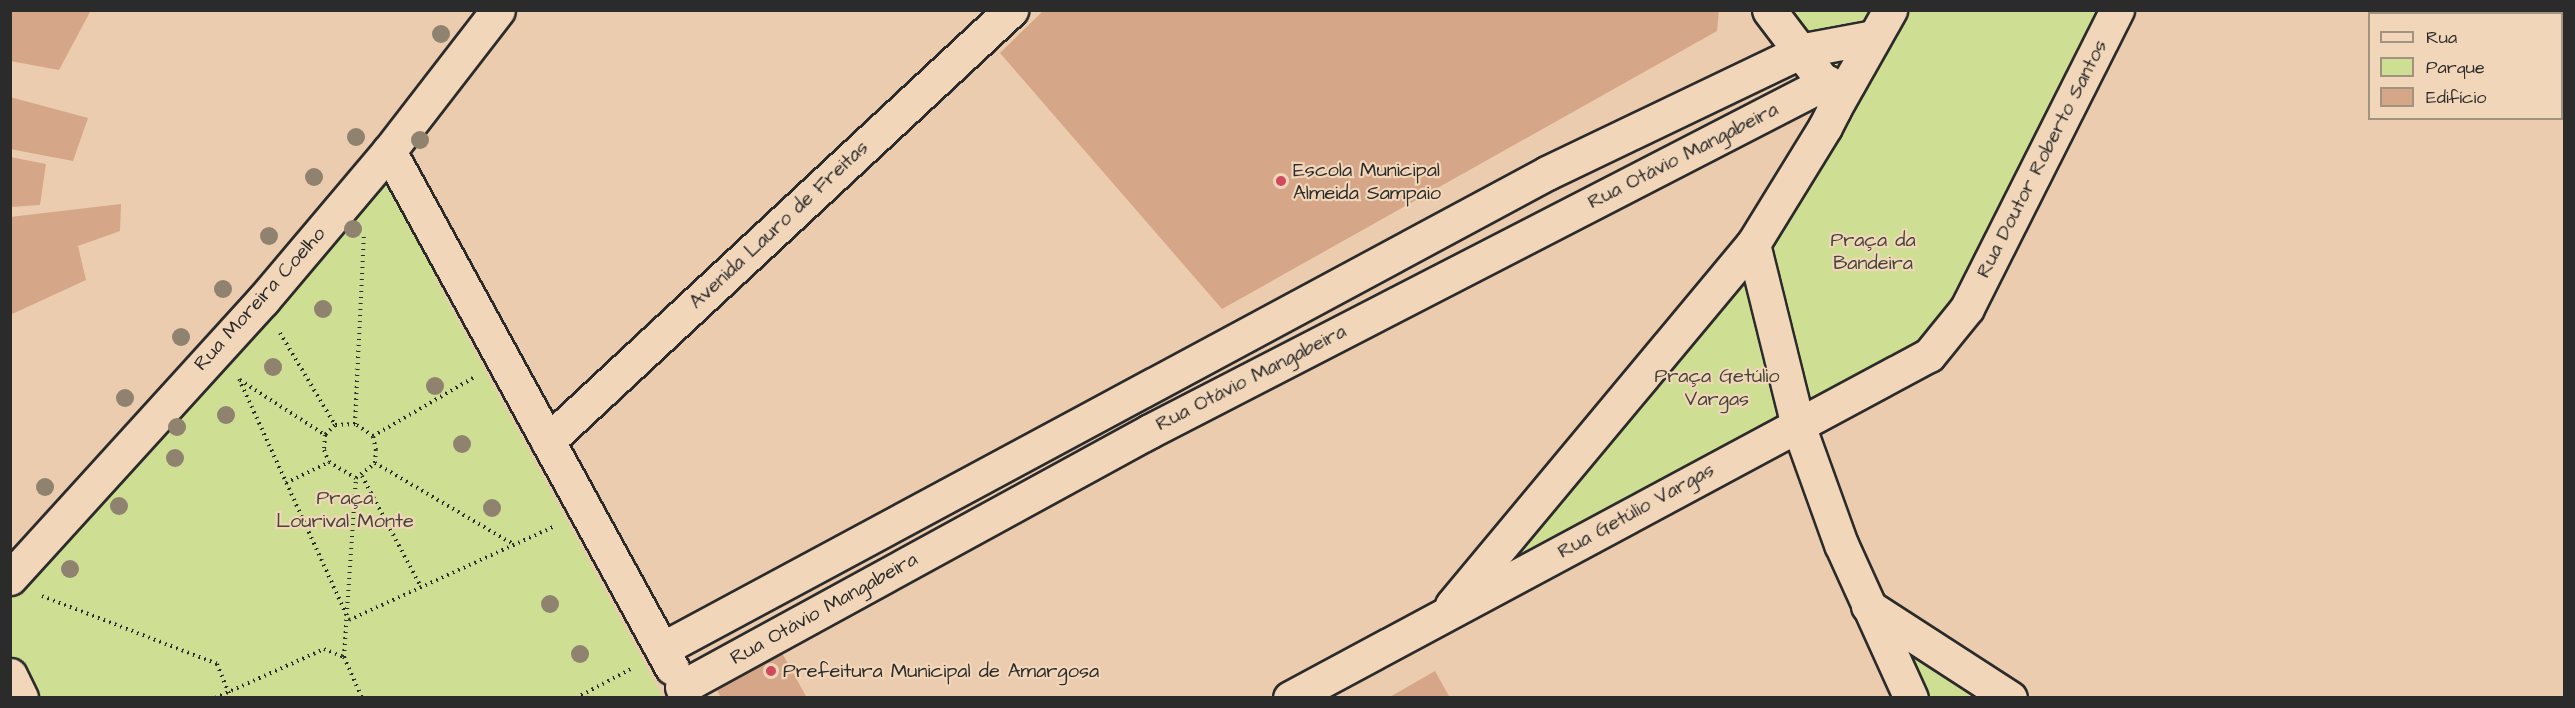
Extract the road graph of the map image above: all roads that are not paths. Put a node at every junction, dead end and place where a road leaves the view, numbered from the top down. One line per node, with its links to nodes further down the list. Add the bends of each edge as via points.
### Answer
1 (498, 10): 8 (street, Rua Moreira Coelho)
2 (1011, 10): 14 (street, Avenida Lauro de Freitas)
3 (1769, 10): 6 (street)
4 (2117, 10): 10 (street, Rua Doutor Roberto Santos)
5 (1882, 24): 6 (street); 7 (street)
6 (1804, 50): 7 (street); 11 (street, Rua Otávio Mangabeira, via 1547,173)
7 (1830, 95): 9 (street); 13 (street, Rua Otávio Mangabeira)
8 (389, 151): 14 (street); 17 (street, Rua Moreira Coelho)
9 (1753, 244): 12 (street); 19 (street)
10 (1967, 308): 12 (street, Rua Getúlio Vargas, via 1929,355 1859,397)
11 (1133, 392): 13 (street); 15 (street, Rua Otávio Mangabeira)
12 (1797, 422): 18 (street); 19 (street, Rua Getúlio Vargas)
13 (1150, 430): 16 (street, Rua Otávio Mangabeira)
14 (548, 441): 20 (street)
15 (907, 516): 16 (street); 20 (street, Rua Otávio Mangabeira)
16 (926, 553): 22 (street, Rua Otávio Mangabeira)
17 (21, 585)
18 (1868, 606): 25 (street); 26 (street)
19 (1437, 622): 24 (street, Rua Getúlio Vargas)
20 (662, 649): 22 (street)
21 (10, 675): 23 (street)
22 (685, 692)
23 (21, 698)
24 (1290, 698)
25 (1911, 698)
26 (2010, 698)

